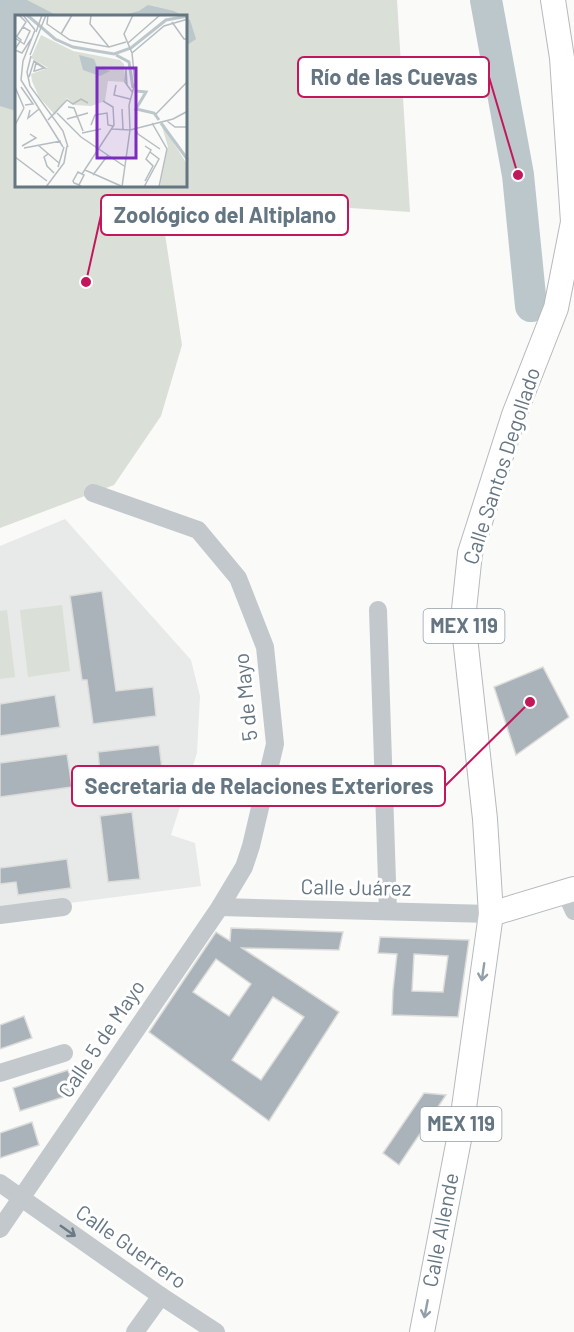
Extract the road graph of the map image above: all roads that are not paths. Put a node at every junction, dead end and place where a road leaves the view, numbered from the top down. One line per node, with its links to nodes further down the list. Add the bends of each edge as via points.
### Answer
1 (553, 0): 8 (main road, Calle Santos Degollado / MEX 119, via 562,58 573,222 556,309 514,415 470,553 463,619)
2 (93, 493): 6 (street, 5 de Mayo, via 198,530 238,578 266,647 275,744 252,846)
3 (378, 610): 7 (street)
4 (571, 897): 8 (main road)
5 (63, 907): 9 (street)
6 (220, 907): 7 (street, Calle Juárez); 13 (street, Calle 5 de Mayo)
7 (388, 911): 8 (street, Calle Juárez)
8 (491, 914): 18 (main road, Calle Allende / MEX 119, one-way to 18, via 460,1129)
9 (0, 915)
10 (64, 1053): 11 (street)
11 (0, 1072)
12 (0, 1183): 13 (street, Calle Guerrero)
13 (21, 1197): 14 (street, Calle 5 de Mayo); 15 (street, Calle Guerrero, one-way to 15)
14 (0, 1229)
15 (161, 1296): 16 (street); 17 (street, Calle Guerrero)
16 (135, 1332)
17 (216, 1332)
18 (422, 1332)

